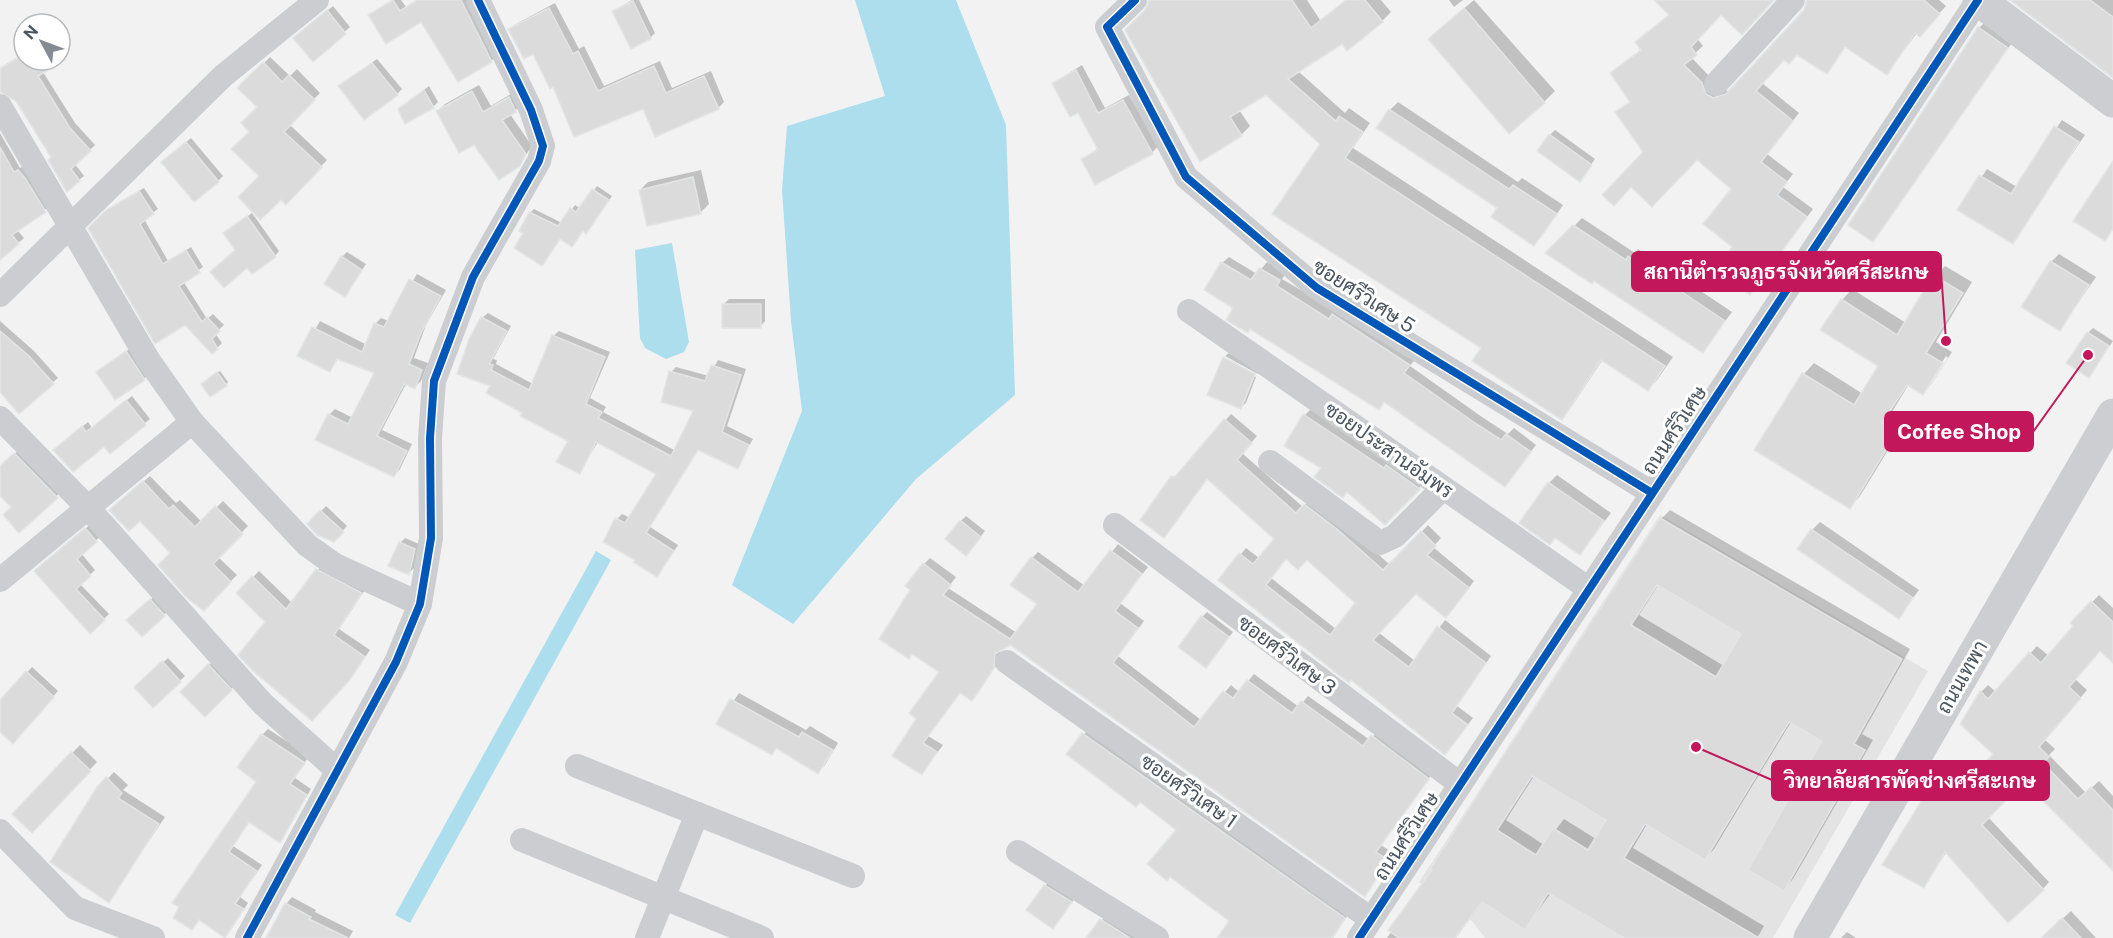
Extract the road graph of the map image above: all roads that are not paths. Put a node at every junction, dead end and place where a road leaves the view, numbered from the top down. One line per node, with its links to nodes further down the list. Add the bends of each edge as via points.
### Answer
1 (317, 0): 9 (street, via 223,76)
2 (478, 0): 22 (street, via 531,110 543,146 539,162 473,277 434,381 431,538)
3 (1136, 0): 17 (street, ซอยศรีวิเศษ 5, via 1107,27 1186,177 1317,288)
4 (1793, 0): 6 (street)
5 (1978, 0): 7 (main road); 17 (street, ถนนศรีวิเศษ)
6 (1716, 84)
7 (2113, 101)
8 (0, 106): 9 (street)
9 (68, 226): 10 (street); 14 (street, via 149,362)
10 (0, 295)
11 (1189, 311): 16 (street, ซอยประสานอัมพร)
12 (2113, 415): 39 (main road, ถนนเทพา)
13 (0, 418): 18 (street)
14 (192, 422): 18 (street); 22 (street, via 307,545 334,565)
15 (1270, 462): 16 (street, via 1380,543 1395,536)
16 (1443, 488): 21 (street, ซอยประสานอัมพร)
17 (1652, 493): 21 (street, ถนนศรีวิเศษ)
18 (89, 509): 20 (street); 25 (street, via 262,704)
19 (1114, 525): 26 (street, ซอยศรีวิเศษ 3)
20 (0, 580)
21 (1589, 589): 26 (street, ถนนศรีวิเศษ)
22 (420, 604): 25 (street, via 396,662)
23 (1007, 662): 33 (street, ซอยศรีวิเศษ 1)
24 (578, 766): 27 (street)
25 (337, 770): 35 (street)
26 (1460, 784): 33 (street, ถนนศรีวิเศษ)
27 (698, 814): 31 (street); 32 (street)
28 (0, 831): 34 (street, via 75,908)
29 (522, 840): 32 (street)
30 (1018, 852): 38 (street)
31 (853, 876)
32 (663, 898): 36 (street); 37 (street)
33 (1365, 929)
34 (153, 938)
35 (247, 938)
36 (647, 938)
37 (762, 938)
38 (1157, 938)
39 (1810, 938)

